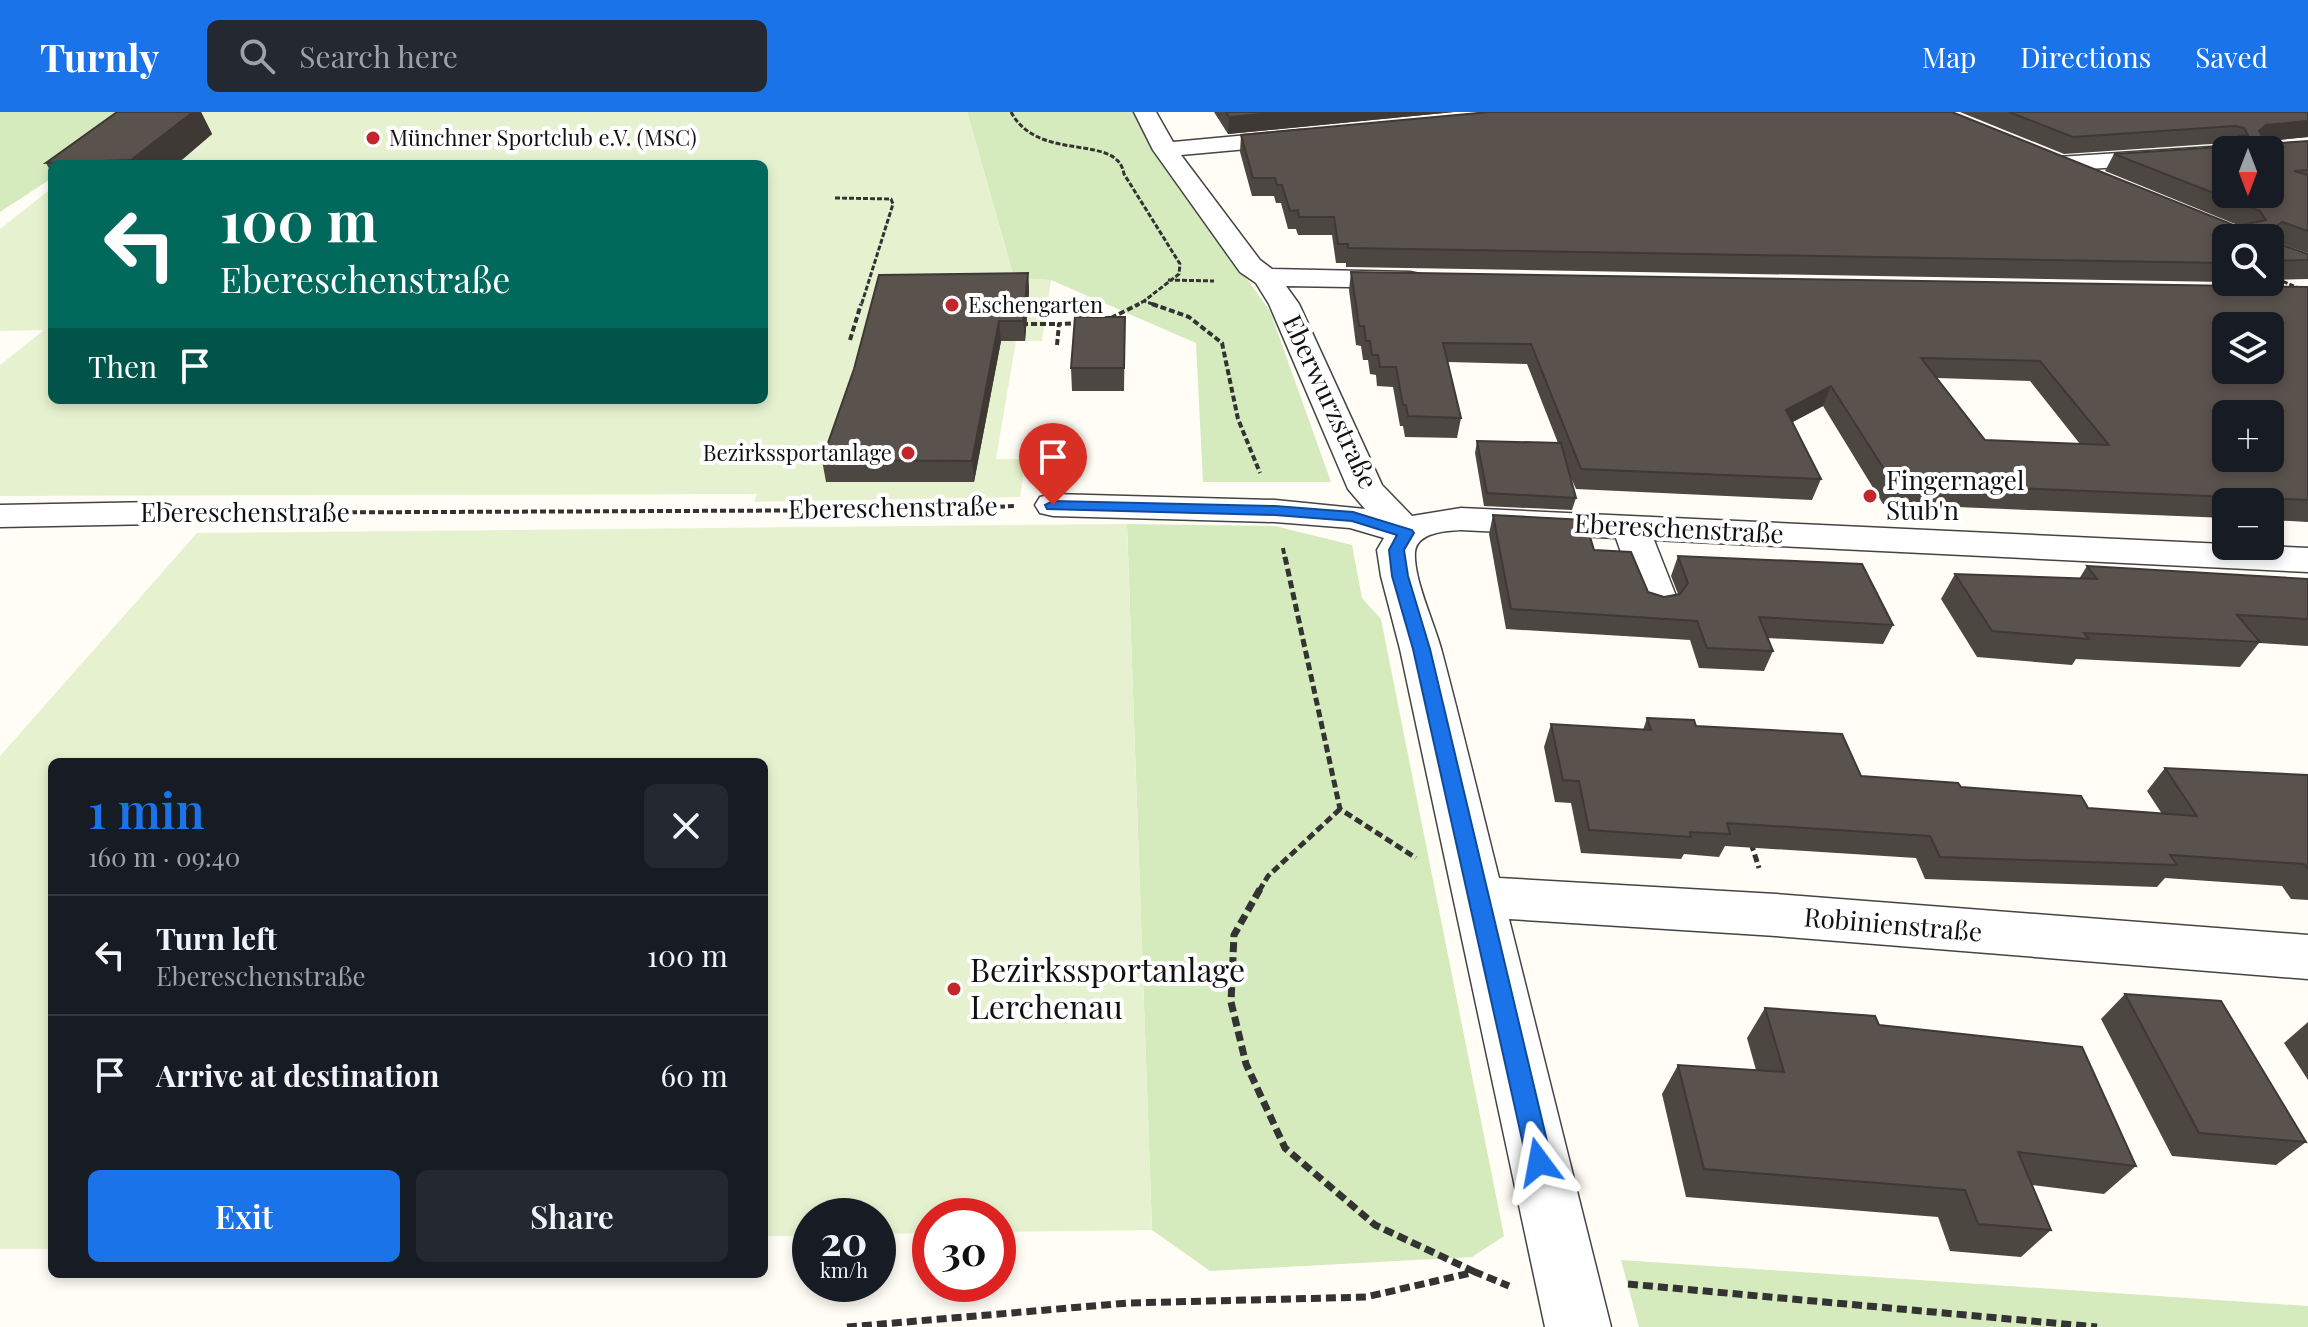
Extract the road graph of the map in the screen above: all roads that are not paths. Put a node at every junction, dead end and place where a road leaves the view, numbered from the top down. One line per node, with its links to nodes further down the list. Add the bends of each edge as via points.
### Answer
1 (1145, 112): 3 (street, Eberwurzstraße)
2 (1329, 134): 3 (street)
3 (1165, 150): 6 (street, Eberwurzstraße, via 1250,266)
4 (2212, 154): 5 (street, via 2049,160)
5 (2109, 185)
6 (1266, 277): 7 (street); 12 (street, Eberwurzstraße, via 1310,359 1366,489)
7 (1432, 280)
8 (1053, 505): 12 (street, via 1353,517)
9 (157, 513): 10 (street, Ebereschenstraße)
10 (0, 516)
11 (1631, 527): 12 (street, Ebereschenstraße, via 1461,519 1429,522); 13 (street, Ebereschenstraße); 14 (street)
12 (1406, 533): 15 (street, via 1396,550 1400,576)
13 (2308, 560)
14 (1658, 601)
15 (1478, 897): 16 (street, Robinienstraße); 17 (street)
16 (2308, 957)
17 (1572, 1303)

